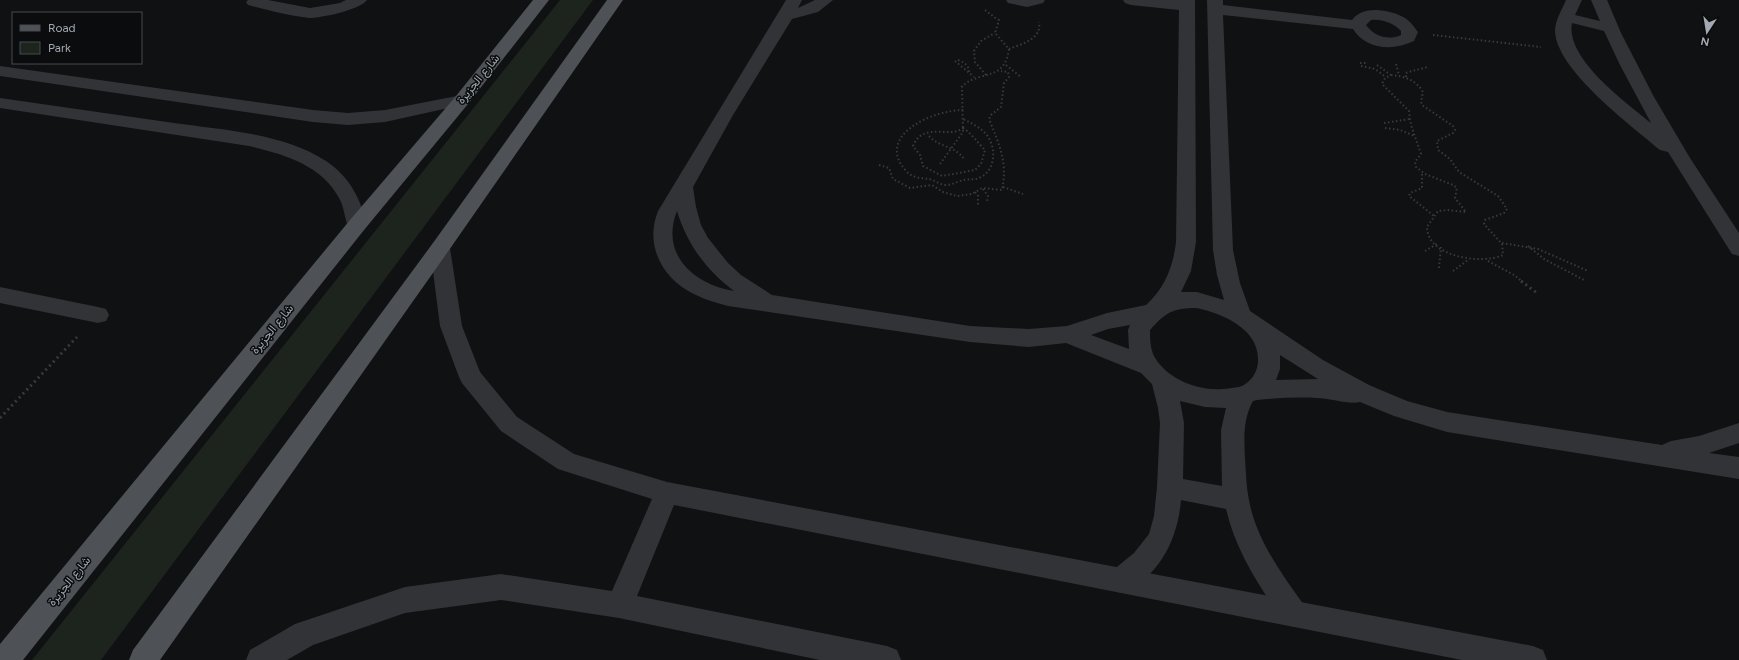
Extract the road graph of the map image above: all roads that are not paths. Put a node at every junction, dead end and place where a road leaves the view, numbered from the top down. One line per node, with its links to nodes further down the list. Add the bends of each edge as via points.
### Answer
1 (238, 0): 10 (street)
2 (304, 0): 10 (street, via 285,3)
3 (359, 0): 10 (street, via 344,7 310,13)
4 (541, 0): 20 (main road, شارع الجزيرة)
5 (615, 0): 27 (main road)
6 (825, 0): 13 (street, via 806,12)
7 (1131, 0): 11 (street)
8 (1574, 0): 14 (street)
9 (1599, 0): 16 (street)
10 (254, 2)
11 (1187, 3): 31 (street, via 1184,265 1174,288)
12 (1215, 5): 15 (street); 33 (street, via 1223,250 1232,292)
13 (791, 7): 25 (street, via 721,119)
14 (1566, 18): 16 (street); 19 (street, via 1563,32 1568,50 1579,67)
15 (1358, 25): 15 (street, via 1369,37 1391,43 1408,38 1410,32 1402,23 1388,17 1367,16 1360,20)
16 (1610, 28): 18 (street)
17 (0, 71): 22 (street)
18 (1638, 84): 19 (street); 24 (street)
19 (1598, 86): 24 (street)
20 (462, 100): 22 (street, via 423,110 348,119); 26 (main road, شارع الجزيرة)
21 (0, 103): 23 (street)
22 (278, 111): 23 (street)
23 (249, 140): 26 (street, via 302,155 334,176 350,198)
24 (1679, 156): 28 (street)
25 (683, 187): 30 (street, via 684,206 690,224 711,259 746,290); 30 (street, via 670,203 663,220 662,238 666,256 678,272 694,286 716,296 742,302)
26 (357, 225): 47 (main road, شارع الجزيرة)
27 (440, 248): 42 (street, via 451,326 470,377 509,424 567,462); 48 (main road)
28 (1739, 249)
29 (0, 295): 32 (street)
30 (769, 303): 34 (street, via 978,334 1029,338)
31 (1154, 311): 33 (street, via 1175,301 1197,300 1220,305); 34 (street, via 1108,321); 35 (street, via 1139,330 1139,347)
32 (98, 315)
33 (1248, 321): 36 (street, via 1266,344 1271,361 1266,378); 37 (street, via 1312,364)
34 (1067, 334): 35 (street)
35 (1155, 373): 36 (street, via 1188,394 1218,400); 41 (street, via 1170,408 1172,423)
36 (1249, 393): 37 (street, via 1282,387 1313,388 1344,391); 43 (street, via 1238,406 1232,431)
37 (1375, 399): 39 (street, via 1447,422)
38 (1739, 433): 39 (street, via 1699,446)
39 (1656, 454): 40 (street)
40 (1739, 468)
41 (1170, 488): 43 (street); 44 (street, via 1167,516 1160,540 1143,562)
42 (667, 493): 44 (street); 45 (street)
43 (1236, 500): 46 (street, via 1245,529 1260,560 1276,590)
44 (1122, 580): 46 (street)
45 (619, 605): 49 (street, via 501,587 405,600 305,634); 50 (street)
46 (1294, 614): 51 (street)
47 (5, 660)
48 (143, 660)
49 (260, 660)
50 (887, 660)
51 (1533, 660)

